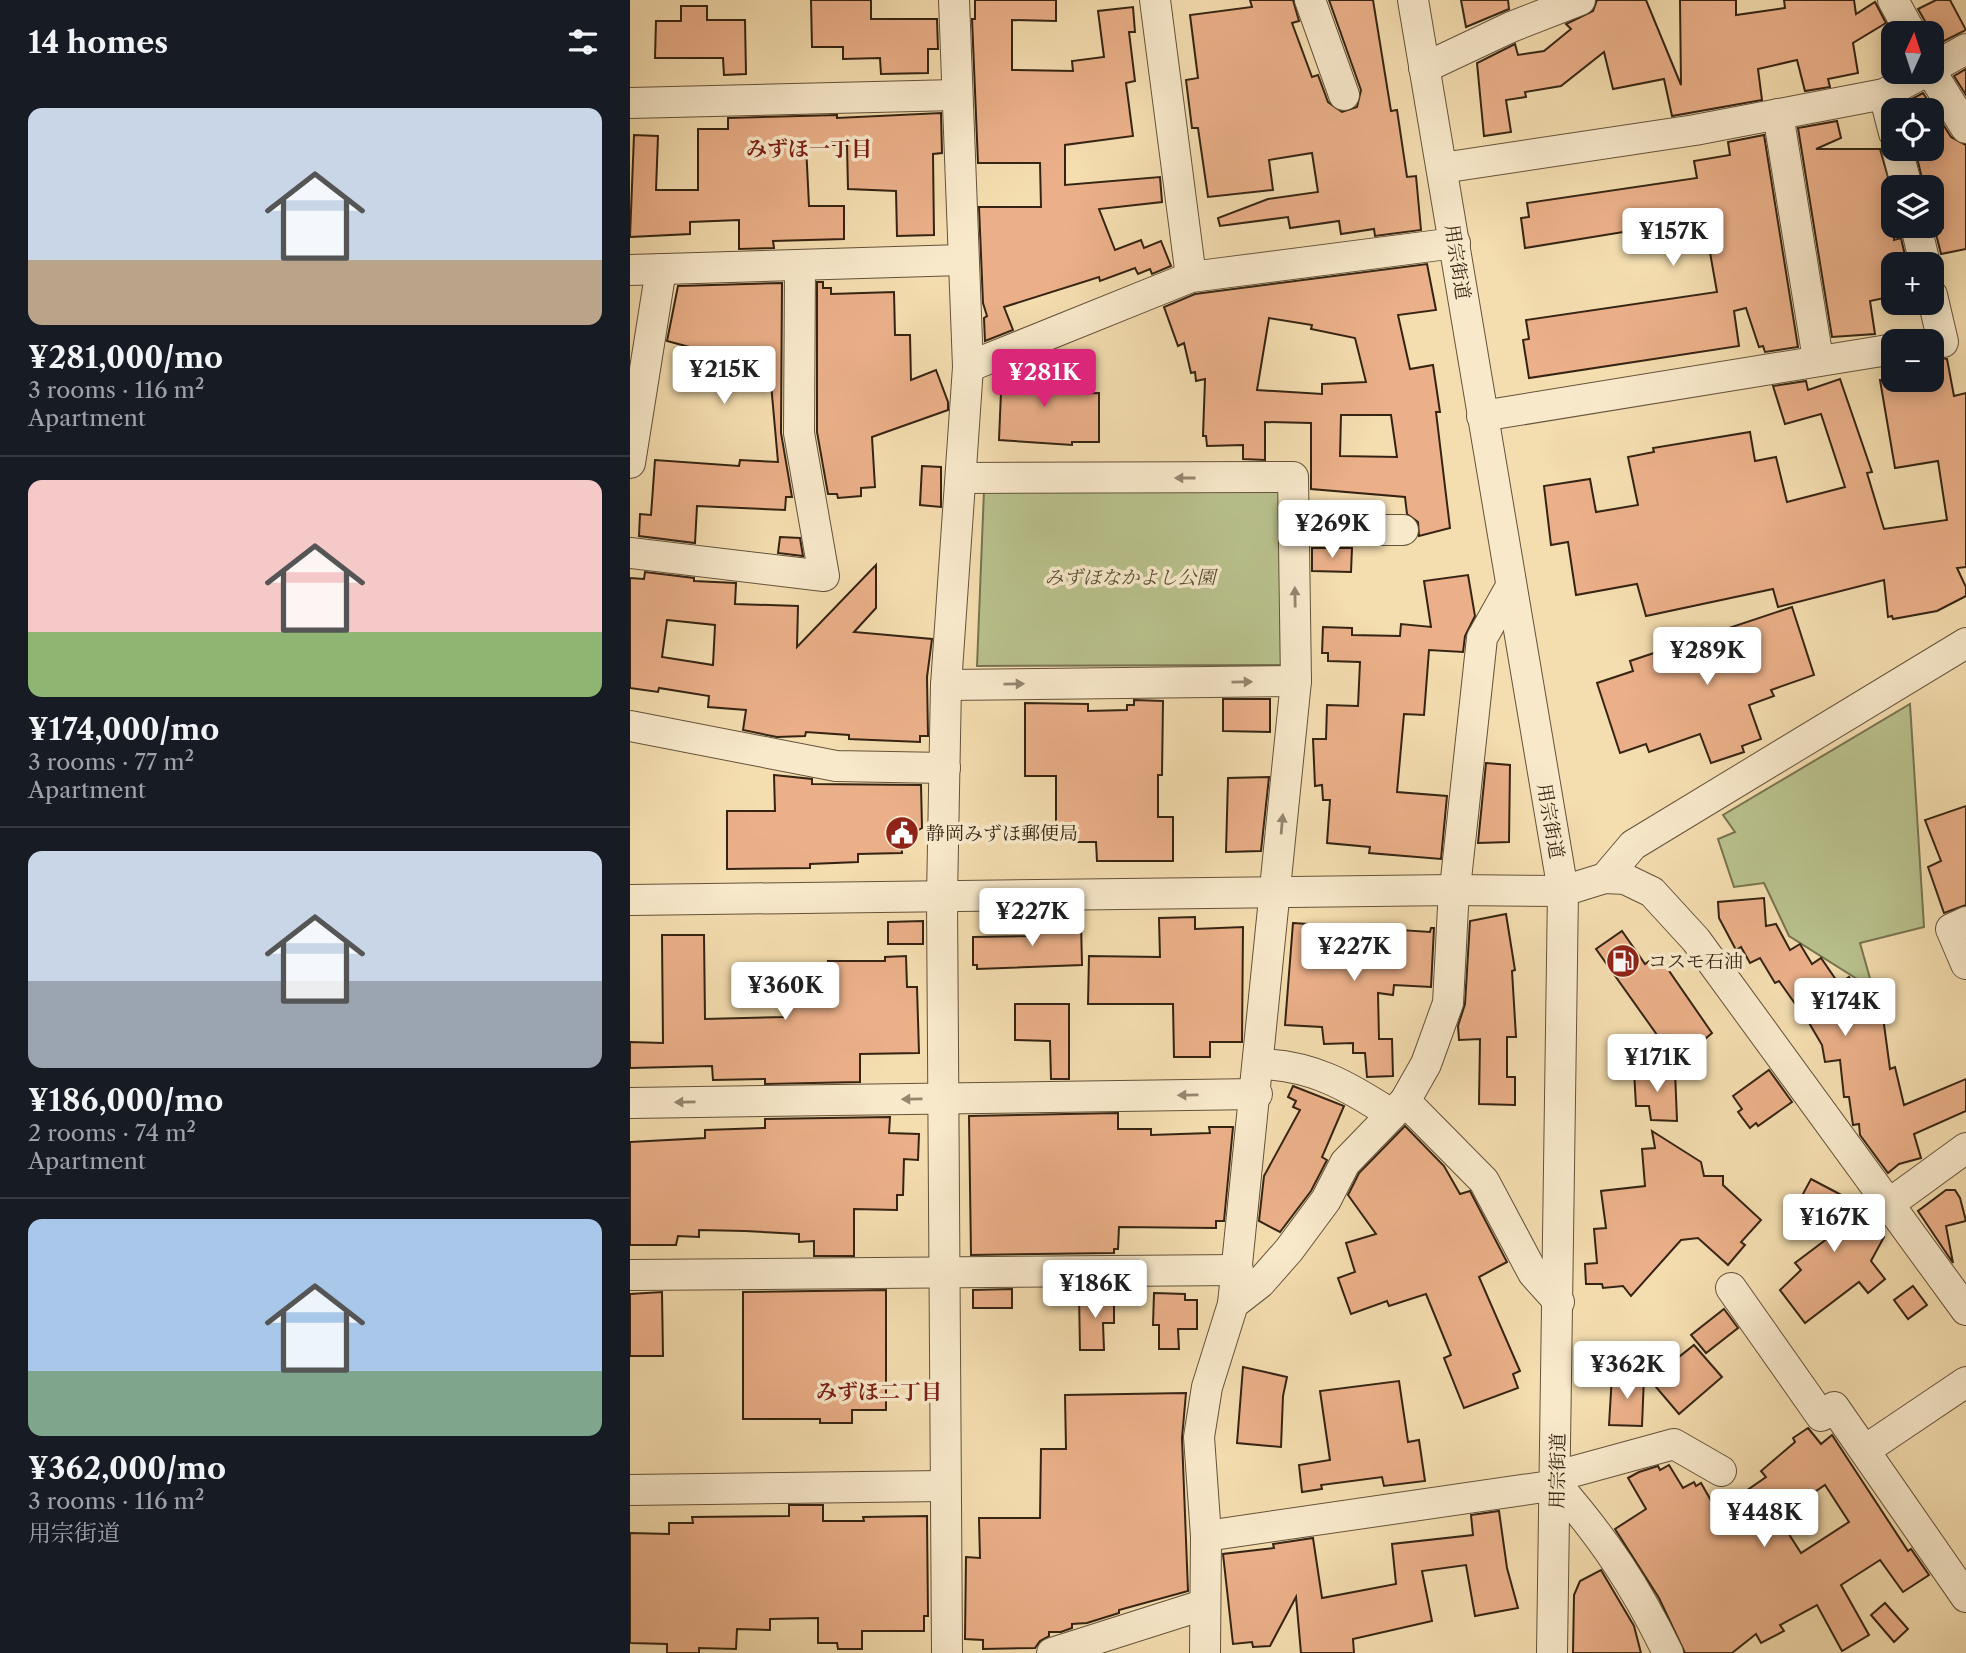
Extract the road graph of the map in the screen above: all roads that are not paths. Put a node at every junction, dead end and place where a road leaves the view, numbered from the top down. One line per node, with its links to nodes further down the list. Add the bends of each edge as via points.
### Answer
1 (954, 0): 14 (street)
2 (1155, 0): 26 (street)
3 (1310, 0): 15 (street)
4 (1413, 0): 10 (street, 用宗街道)
5 (1580, 0): 10 (street)
6 (1893, 0): 7 (street)
7 (1904, 21)
8 (1966, 49): 9 (street)
9 (1944, 63)
10 (1424, 68): 20 (street, 用宗街道)
11 (1903, 84): 13 (street)
12 (1940, 84): 19 (street)
13 (1884, 94): 16 (street); 18 (street)
14 (956, 95): 17 (street); 22 (street)
15 (1344, 95)
16 (1885, 98)
17 (630, 103)
18 (1778, 114): 20 (street); 30 (street)
19 (1966, 128)
20 (1442, 168): 21 (street, 用宗街道)
21 (1455, 243): 26 (street); 32 (street, 用宗街道)
22 (962, 260): 23 (street); 31 (street)
23 (800, 265): 24 (street); 37 (street, via 799,433 824,576)
24 (661, 269): 25 (street); 33 (street)
25 (630, 270)
26 (1191, 277): 31 (street)
27 (1939, 315): 28 (street)
28 (1947, 341)
29 (1881, 351): 30 (street)
30 (1818, 359): 32 (street)
31 (968, 368): 34 (street)
32 (1482, 416): 38 (street, 用宗街道)
33 (630, 463)
34 (962, 478): 35 (street, one-way to 34, via 1293,477); 41 (street)
35 (1294, 530): 36 (street); 40 (street, one-way to 35)
36 (1403, 530)
37 (630, 553)
38 (1510, 588): 45 (street, via 1482,638); 46 (street, 用宗街道)
39 (1966, 643): 44 (street, via 1633,845)
40 (1296, 681): 41 (street, one-way to 40); 47 (street, one-way to 40)
41 (946, 685): 43 (street)
42 (630, 726): 43 (street, via 836,766)
43 (945, 768): 48 (street)
44 (1605, 878): 46 (street); 58 (street, via 1638,883 1652,892 1696,940)
45 (1454, 890): 46 (street); 47 (street); 56 (street, via 1448,1003 1426,1064)
46 (1563, 891): 63 (street, 用宗街道)
47 (1276, 892): 48 (street); 52 (street)
48 (942, 898): 49 (street); 54 (street)
49 (630, 900)
50 (1966, 922): 51 (street, via 1951,929)
51 (1966, 964)
52 (1259, 1064): 53 (street); 56 (street, via 1312,1070)
53 (1257, 1094): 54 (street, one-way to 54); 59 (street)
54 (945, 1099): 55 (street, one-way to 55); 60 (street)
55 (630, 1103)
56 (1398, 1107): 63 (street, via 1485,1181 1533,1273); 64 (street, via 1345,1163 1326,1200 1289,1250 1260,1283)
57 (1966, 1148): 58 (street)
58 (1889, 1204): 65 (street)
59 (1238, 1270): 60 (street); 64 (street)
60 (943, 1271): 61 (street); 70 (street)
61 (630, 1275)
62 (1731, 1288): 67 (street, via 1821,1416 1834,1407)
63 (1559, 1302): 69 (street, 用宗街道)
64 (1233, 1304): 72 (street, via 1207,1387 1199,1437)
65 (1966, 1310)
66 (1966, 1382): 67 (street)
67 (1865, 1450): 73 (street)
68 (1721, 1471): 69 (street, via 1674,1444)
69 (1557, 1480): 72 (street); 78 (street, 用宗街道); 79 (street, via 1600,1534)
70 (944, 1486): 71 (street); 75 (street)
71 (630, 1490)
72 (1206, 1536): 74 (street, via 1207,1594)
73 (1966, 1597)
74 (1203, 1605): 76 (street); 77 (street)
75 (947, 1653)
76 (1052, 1653)
77 (1205, 1653)
78 (1552, 1653)
79 (1668, 1653)

